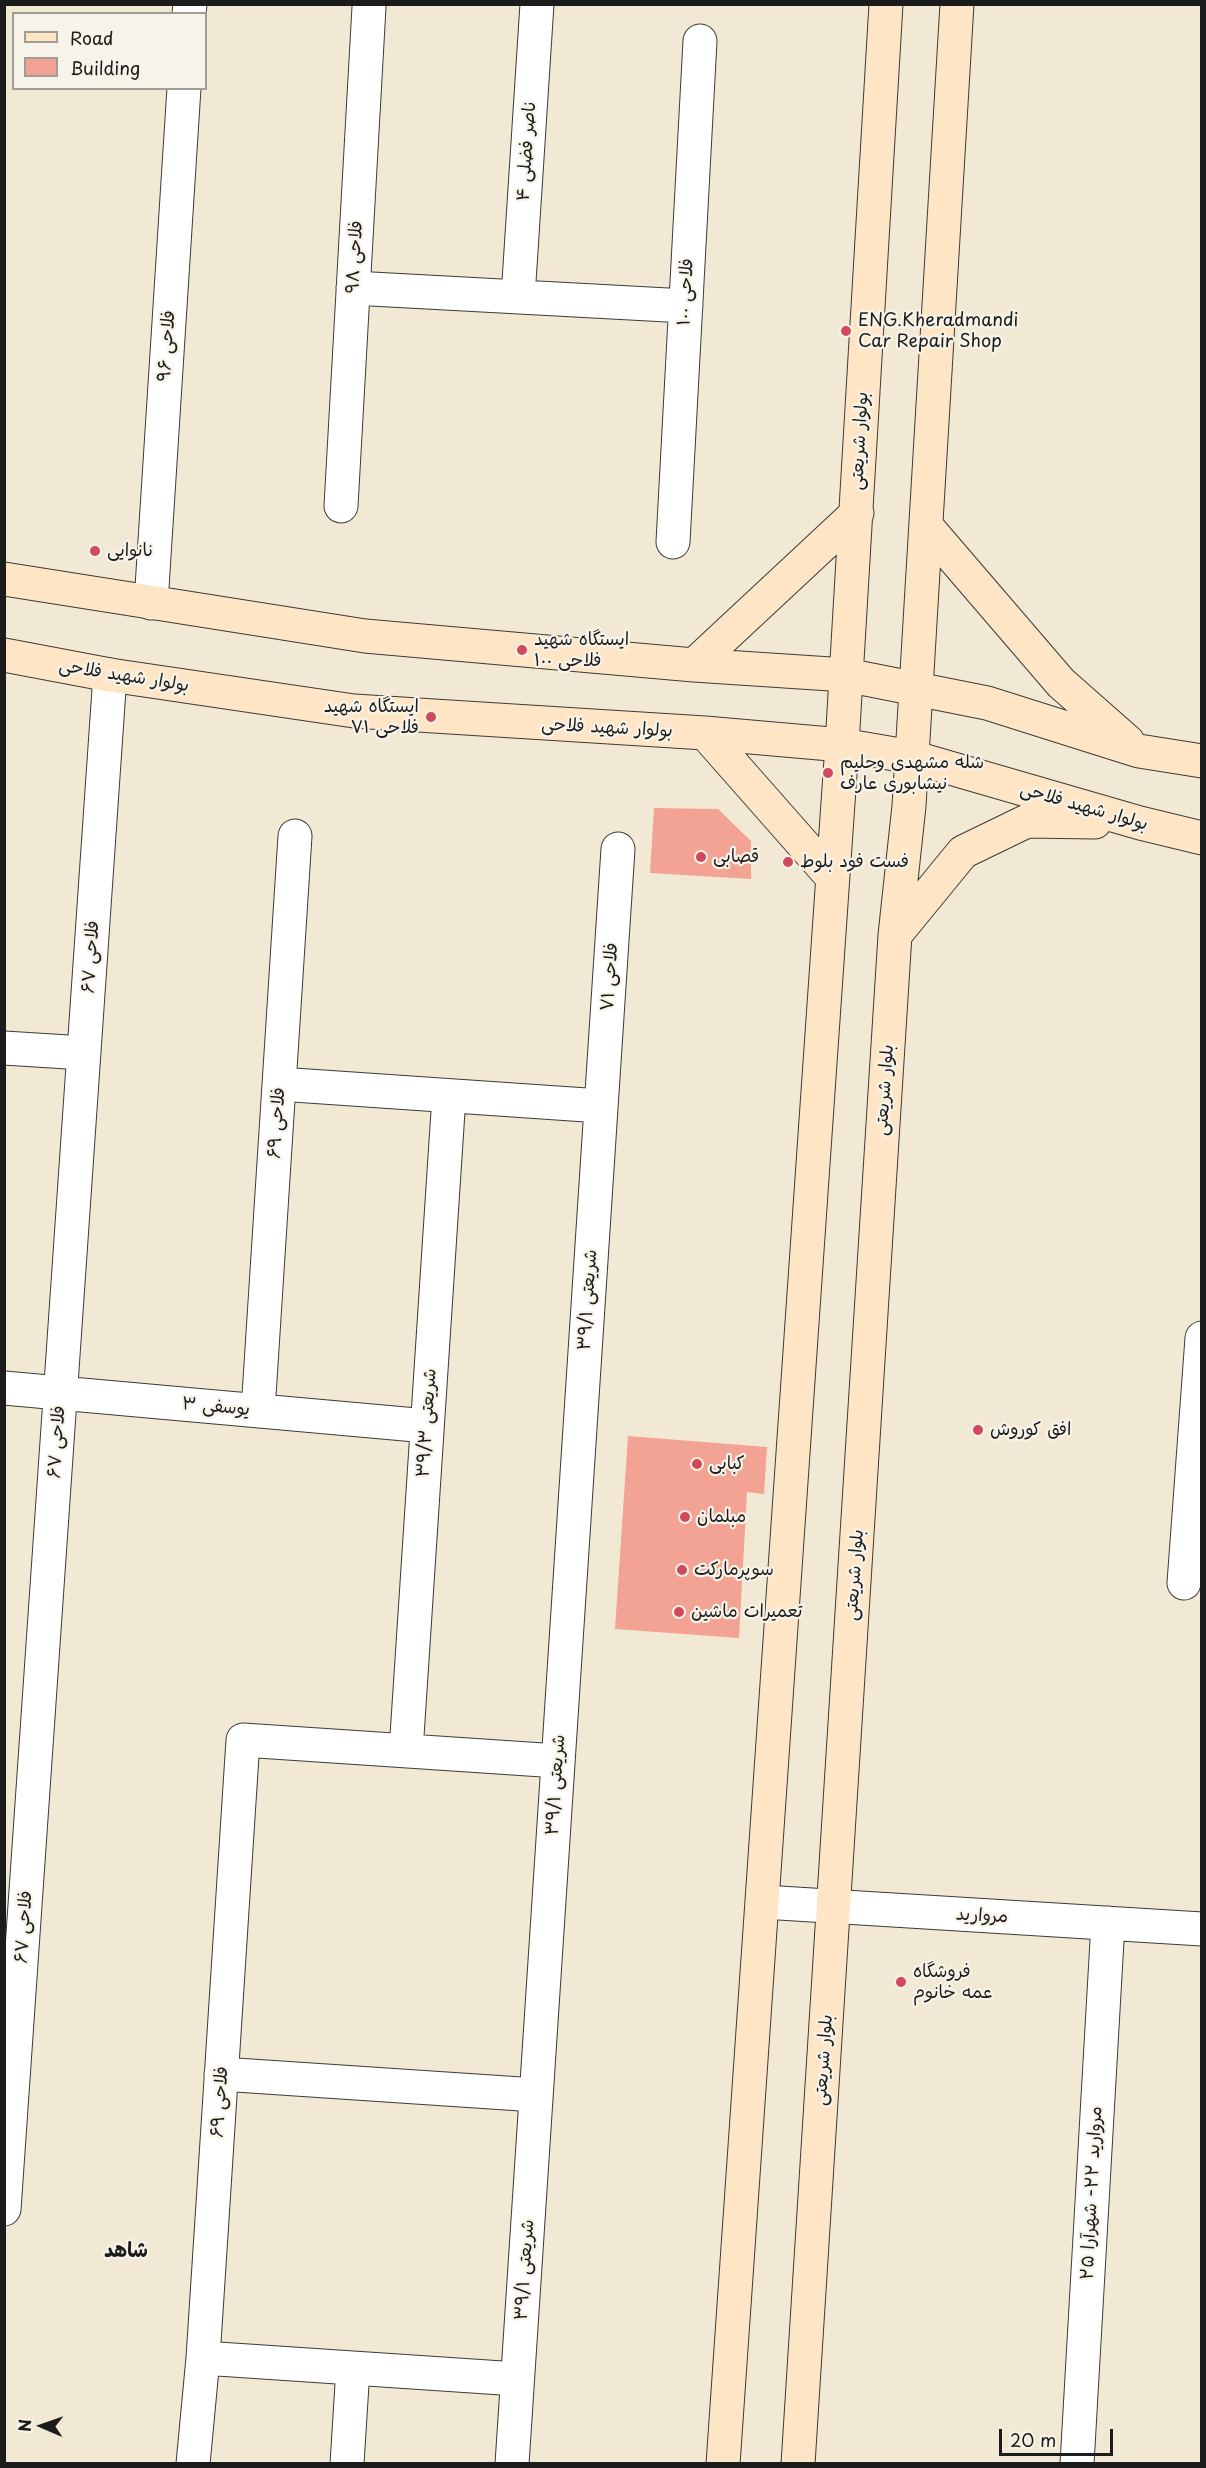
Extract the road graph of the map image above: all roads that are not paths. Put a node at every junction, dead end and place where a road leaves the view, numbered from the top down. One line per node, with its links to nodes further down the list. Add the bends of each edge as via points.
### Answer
1 (537, 4): 8 (street, ناصر فضلی ۴)
2 (886, 4): 11 (main road, بولوار شریعتی)
3 (957, 4): 12 (main road)
4 (369, 7): 7 (street, فلاحی ۹۸)
5 (700, 41): 9 (street, فلاحی ۱۰۰)
6 (184, 90): 15 (street, فلاحی ۹۶)
7 (353, 288): 8 (street); 10 (street, فلاحی ۹۸)
8 (518, 297): 9 (street)
9 (686, 306): 13 (street, فلاحی ۱۰۰)
10 (341, 506)
11 (856, 513): 17 (main road); 19 (main road, بولوار شریعتی)
12 (927, 527): 20 (main road); 23 (main road, via 1061,683)
13 (673, 542)
14 (4, 579): 15 (main road)
15 (151, 603): 17 (main road, via 365,636)
16 (4, 655): 18 (main road, بولوار شهید فلاحی)
17 (694, 665): 19 (main road)
18 (110, 675): 21 (main road, بولوار شهید فلاحی, via 354,711); 33 (street, فلاحی ۶۷)
19 (846, 675): 20 (main road); 22 (main road, بولوار شریعتی)
20 (916, 688): 23 (main road, via 987,703); 24 (main road, بلوار شریعتی)
21 (705, 733): 22 (main road, بولوار شهید فلاحی); 30 (main road)
22 (842, 745): 24 (main road, بولوار شهید فلاحی); 30 (main road, بولوار شریعتی)
23 (1139, 751): 25 (main road)
24 (912, 758): 26 (main road, بولوار شهید فلاحی); 31 (main road, بلوار شریعتی)
25 (1202, 761)
26 (1140, 823): 28 (main road, بولوار شهید فلاحی); 31 (main road, via 1027,821 963,852)
27 (296, 836): 34 (street, فلاحی ۶۹)
28 (1202, 838)
29 (618, 849): 36 (street, فلاحی ۷۱)
30 (831, 876): 45 (main road)
31 (895, 935): 46 (main road, بلوار شریعتی)
32 (4, 1048): 33 (street)
33 (84, 1053): 39 (street, فلاحی ۶۷)
34 (279, 1084): 35 (street); 40 (street, فلاحی ۶۹)
35 (449, 1096): 36 (street); 41 (street, شریعتی ۳۹/۳)
36 (601, 1106): 44 (street, شریعتی ۳۹/۱)
37 (1202, 1338): 42 (street)
38 (4, 1388): 39 (street, یوسفی ۳)
39 (61, 1393): 40 (street, یوسفی ۳); 50 (street, فلاحی ۶۷)
40 (258, 1411): 41 (street, یوسفی ۳)
41 (427, 1426): 43 (street, شریعتی ۳۹/۳)
42 (1184, 1583)
43 (406, 1751): 44 (street); 49 (street, فلاحی ۶۹, via 243,1740)
44 (558, 1761): 51 (street, شریعتی ۳۹/۱)
45 (763, 1902): 46 (street, مروارید); 59 (main road)
46 (834, 1907): 47 (street, مروارید); 60 (main road, بلوار شریعتی)
47 (1108, 1923): 48 (street, مروارید); 61 (street, مروارید ۲۲- شهرآرا ۲۵)
48 (1202, 1929)
49 (221, 2074): 51 (street); 53 (street, فلاحی ۶۹)
50 (9, 2083): 52 (street, فلاحی ۶۷)
51 (536, 2095): 55 (street, شریعتی ۳۹/۱)
52 (4, 2209)
53 (203, 2358): 54 (street); 56 (street, فلاحی ۶۹)
54 (353, 2368): 55 (street); 57 (street)
55 (518, 2379): 58 (street, شریعتی ۳۹/۱)
56 (193, 2463)
57 (346, 2463)
58 (512, 2463)
59 (723, 2463)
60 (798, 2463)
61 (1077, 2463)

